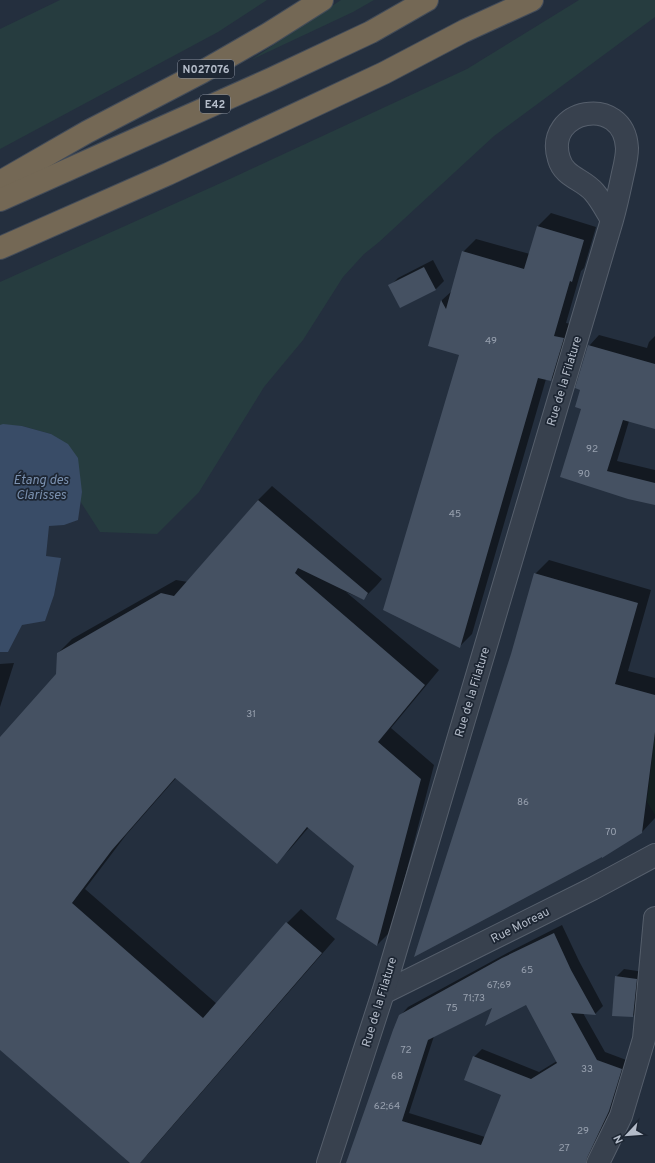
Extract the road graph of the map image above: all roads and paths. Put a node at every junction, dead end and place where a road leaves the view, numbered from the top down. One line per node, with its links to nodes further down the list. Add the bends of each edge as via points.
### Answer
1 (322, 0): 6 (highway, N027076, via 202,72 87,132)
2 (427, 0): 7 (highway, E42, via 371,32 271,80)
3 (505, 0): 5 (highway)
4 (532, 0): 5 (highway)
5 (464, 31): 9 (highway, via 384,73 168,174)
6 (0, 182)
7 (0, 200)
8 (612, 220): 8 (street, Rue de la Filature, via 627,161 625,136 618,125 607,116 593,113 580,115 567,123 559,136 559,161 569,174 593,191); 12 (street, Rue de la Filature)
9 (0, 248)
10 (655, 855): 12 (street, Rue Moreau)
11 (655, 918): 14 (street, via 644,1039 621,1116)
12 (383, 993): 13 (street, Rue de la Filature)
13 (328, 1163)
14 (598, 1163)

